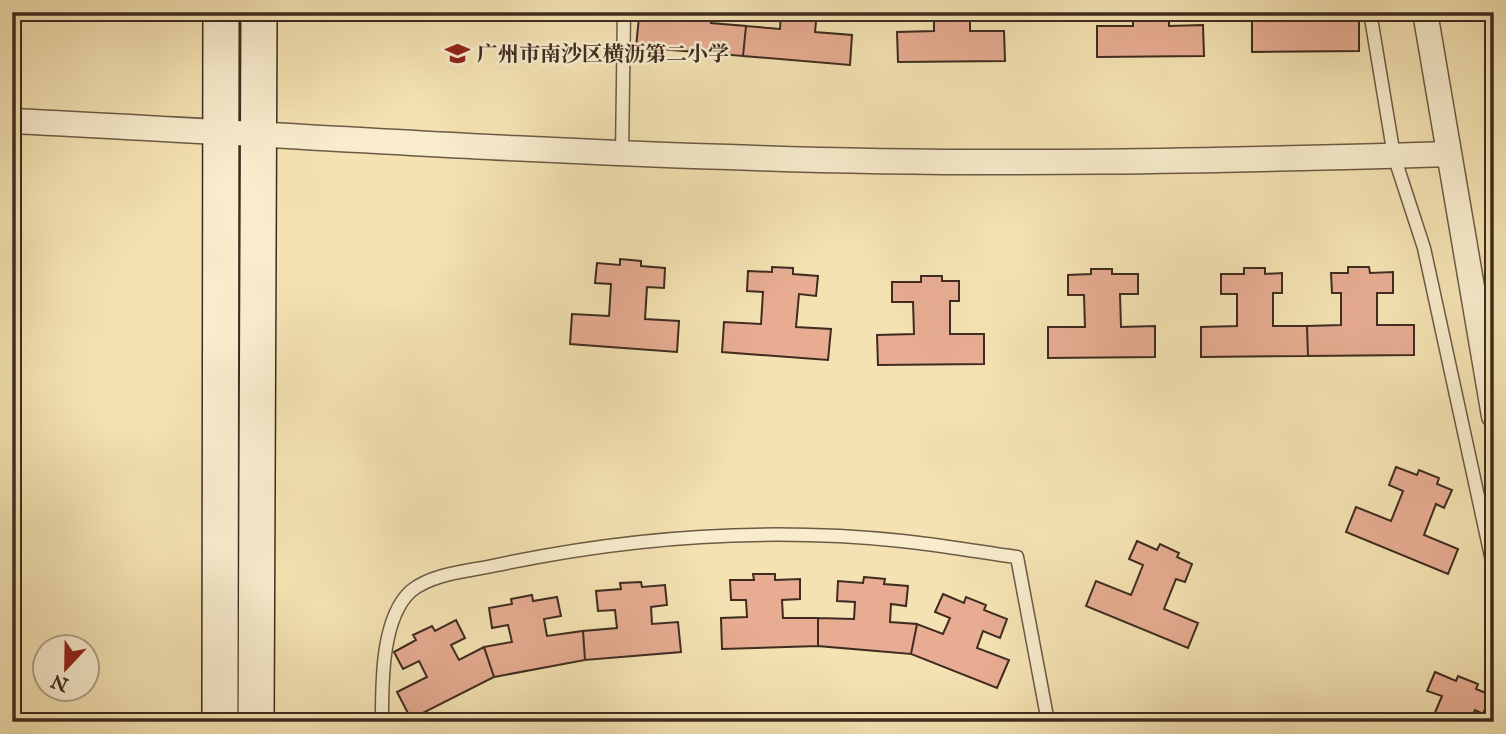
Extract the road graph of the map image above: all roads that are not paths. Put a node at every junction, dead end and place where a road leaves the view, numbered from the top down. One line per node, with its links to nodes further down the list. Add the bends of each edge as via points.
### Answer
1 (221, 12): 7 (street)
2 (259, 12): 8 (street)
3 (624, 12): 9 (lane)
4 (1370, 12): 11 (lane)
5 (1425, 12): 10 (street)
6 (12, 121): 7 (street)
7 (219, 131): 8 (street); 14 (street)
8 (258, 133): 9 (street); 15 (street)
9 (622, 154): 11 (street, via 958,162)
10 (1449, 154): 11 (street); 12 (street)
11 (1394, 156): 13 (lane, via 1424,248)
12 (1494, 415)
13 (1494, 570)
14 (220, 722)
15 (256, 722)
16 (382, 722): 17 (lane, via 389,629 397,607 412,590 433,579 548,554 665,540 782,535 900,541 1017,557)
17 (1048, 722)

